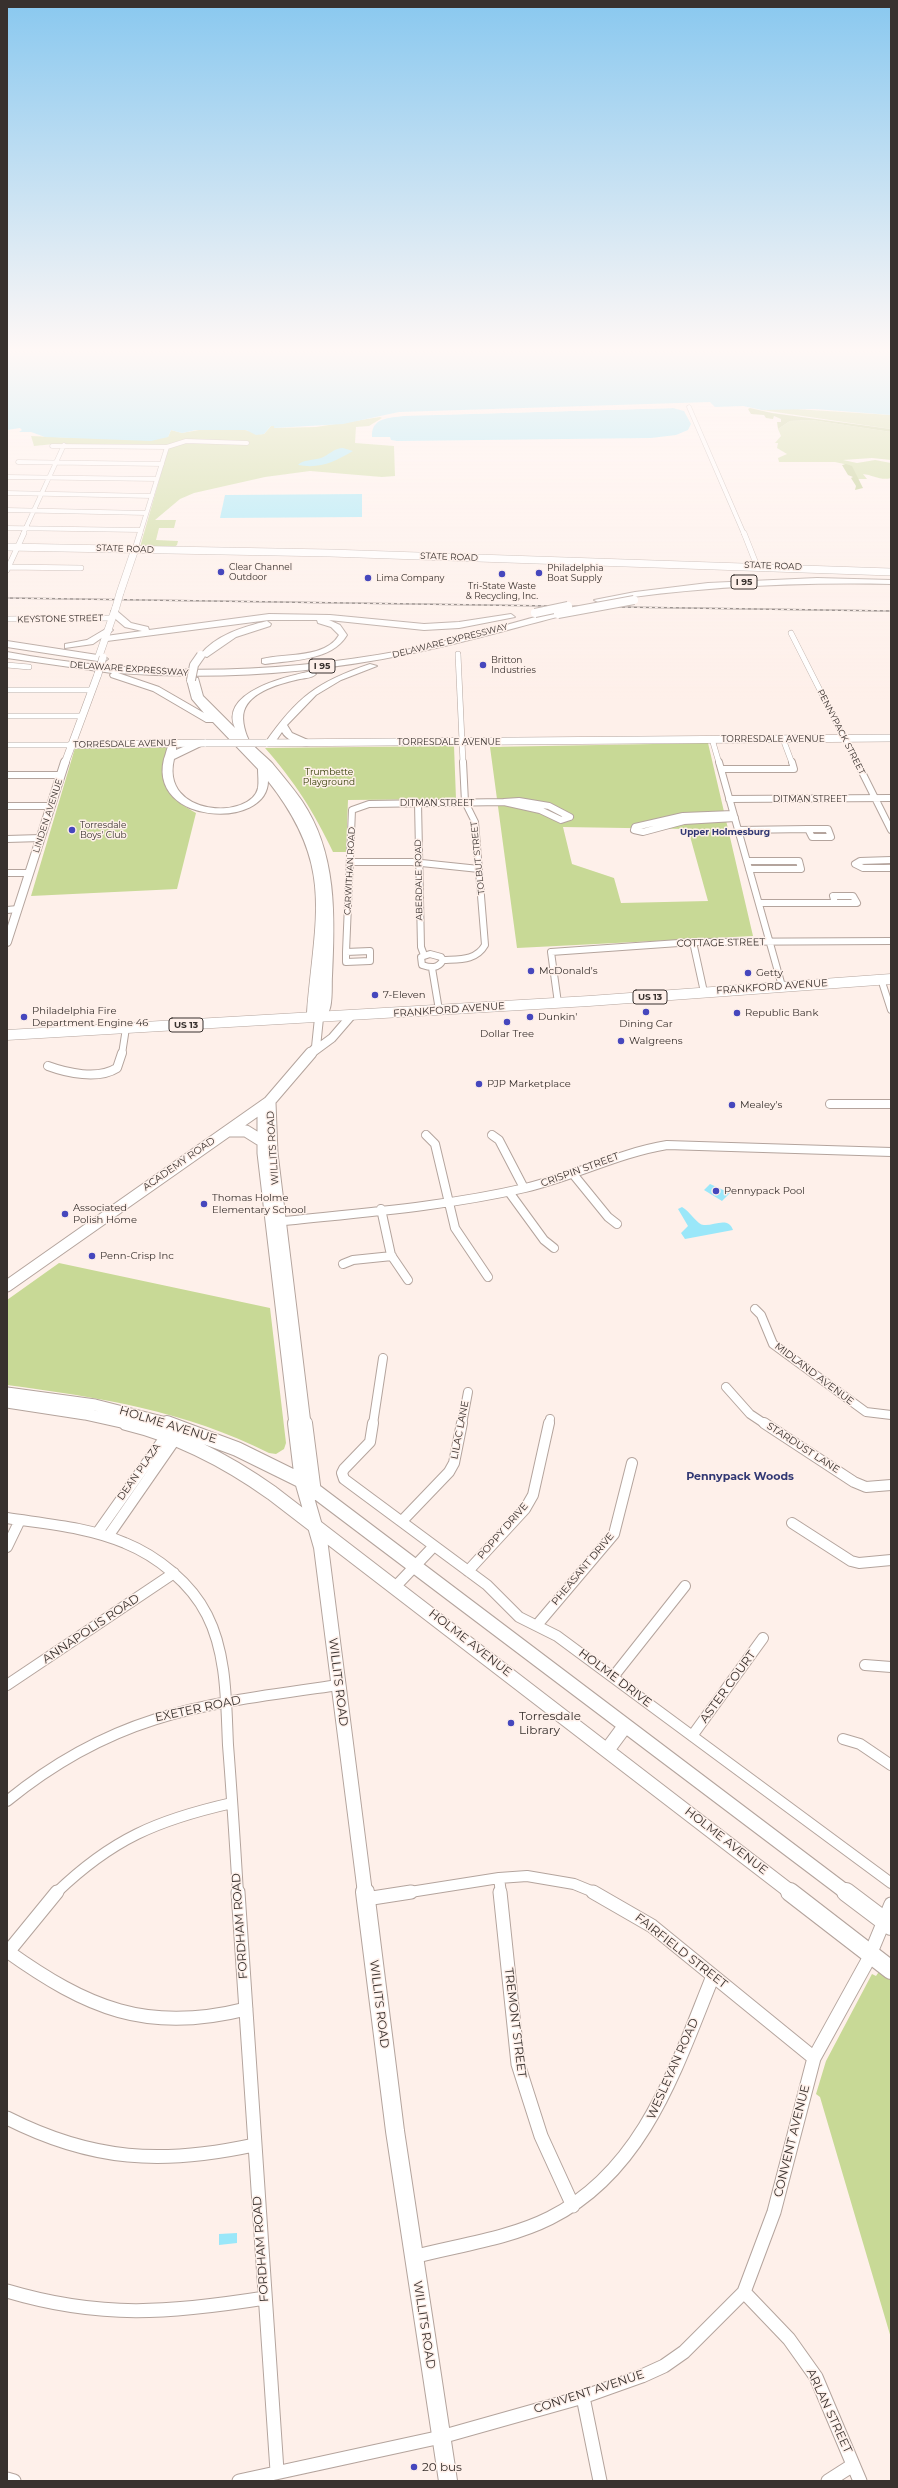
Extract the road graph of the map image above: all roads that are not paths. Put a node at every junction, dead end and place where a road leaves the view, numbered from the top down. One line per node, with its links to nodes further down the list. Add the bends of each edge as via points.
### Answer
1 (52, 469): 5 (street)
2 (160, 469): 6 (street, LINDEN AVENUE)
3 (717, 469): 21 (street)
4 (8, 477): 5 (street)
5 (48, 478): 6 (street); 8 (street)
6 (157, 479): 9 (street, LINDEN AVENUE)
7 (7, 493): 8 (street)
8 (41, 494): 9 (street); 11 (street)
9 (152, 496): 12 (street, LINDEN AVENUE)
10 (7, 510): 11 (street)
11 (34, 511): 12 (street); 14 (street)
12 (146, 513): 15 (street, LINDEN AVENUE)
13 (7, 528): 14 (street)
14 (26, 528): 15 (street); 17 (street)
15 (140, 530): 18 (street, LINDEN AVENUE)
16 (7, 547): 17 (main road, STATE ROAD)
17 (16, 547): 18 (main road, STATE ROAD); 22 (street)
18 (135, 549): 19 (main road, STATE ROAD); 20 (main road, LINDEN AVENUE)
19 (159, 550): 20 (main road); 21 (main road, STATE ROAD)
20 (132, 557): 27 (main road, LINDEN AVENUE, bridge)
21 (757, 566): 24 (main road, STATE ROAD)
22 (8, 568): 23 (street)
23 (81, 568)
24 (891, 572)
25 (891, 582): 28 (highway, DELAWARE EXPRESSWAY / I 95, bridge, via 818,580 658,589)
26 (891, 589): 29 (highway, DELAWARE EXPRESSWAY / I 95, bridge, via 768,588 686,593)
27 (114, 613): 31 (street, KEYSTONE STREET); 32 (highway, via 128,625); 34 (main road, LINDEN AVENUE)
28 (532, 614): 30 (highway, via 474,623 424,626); 40 (highway, DELAWARE EXPRESSWAY / I 95, via 372,650 261,662 321,652 339,643 343,635 336,626 327,622 286,621 236,633)
29 (555, 615): 42 (highway); 47 (highway, DELAWARE EXPRESSWAY / I 95, via 408,652 330,665 202,673)
30 (312, 617): 32 (highway, via 249,619); 40 (highway, via 269,622 236,631 214,642)
31 (7, 619)
32 (156, 630): 34 (highway)
33 (791, 632): 55 (street, PENNYPACK STREET)
34 (108, 634): 37 (highway, via 90,642); 41 (main road, LINDEN AVENUE)
35 (7, 638): 37 (highway)
36 (7, 644): 41 (highway, DELAWARE EXPRESSWAY)
37 (68, 646): 41 (highway)
38 (458, 654): 59 (street, TOLBUT STREET)
39 (7, 655): 47 (highway, DELAWARE EXPRESSWAY / I 95)
40 (202, 655): 48 (highway)
41 (104, 656): 50 (main road, LINDEN AVENUE, bridge)
42 (388, 661): 53 (highway, via 344,676 317,689 298,704); 66 (highway, via 283,680 251,696 238,712 238,724 243,737)
43 (186, 664): 44 (highway, DELAWARE EXPRESSWAY)
44 (208, 664)
45 (7, 665): 46 (street)
46 (29, 667)
47 (81, 667): 54 (highway, via 156,689)
48 (193, 680): 54 (highway, via 197,699); 66 (highway, via 204,704)
49 (7, 690): 50 (street)
50 (90, 690): 52 (main road, LINDEN AVENUE)
51 (7, 716): 52 (street)
52 (82, 716): 64 (main road, LINDEN AVENUE)
53 (282, 725): 61 (highway); 62 (highway, via 288,735)
54 (232, 737): 68 (highway)
55 (845, 738): 56 (main road, TORRESDALE AVENUE); 58 (main road, TORRESDALE AVENUE); 72 (street, PENNYPACK STREET)
56 (891, 738)
57 (712, 739): 58 (main road, TORRESDALE AVENUE); 59 (main road, TORRESDALE AVENUE); 69 (street)
58 (783, 739): 69 (street, via 794,769)
59 (462, 742): 62 (main road, TORRESDALE AVENUE); 75 (street, TOLBUT STREET)
60 (203, 743): 61 (main road, TORRESDALE AVENUE, bridge); 63 (main road, TORRESDALE AVENUE); 67 (highway)
61 (268, 743): 62 (main road, TORRESDALE AVENUE)
62 (307, 743)
63 (173, 744): 64 (main road, TORRESDALE AVENUE); 67 (highway)
64 (71, 745): 65 (street, TORRESDALE AVENUE); 71 (main road, LINDEN AVENUE)
65 (7, 746)
66 (256, 754): 115 (highway, via 278,775 301,808 316,836 326,868 330,912 324,1012)
67 (170, 757): 68 (highway, via 167,772 175,792 191,805 213,811 237,809 257,798 265,784)
68 (263, 768): 115 (highway, via 300,818 319,868 323,913 313,1013)
69 (721, 769): 74 (street)
70 (7, 775): 71 (street)
71 (61, 775): 80 (main road, LINDEN AVENUE)
72 (875, 798): 73 (street, DITMAN STREET); 74 (street, DITMAN STREET); 84 (street, PENNYPACK STREET)
73 (891, 798)
74 (729, 799): 81 (street)
75 (465, 802): 76 (street, DITMAN STREET); 77 (street, DITMAN STREET); 92 (street, TOLBUT STREET, via 475,822)
76 (504, 802): 76 (street, DITMAN STREET, via 540,810 561,820 570,817 536,803 514,800)
77 (418, 803): 78 (street, DITMAN STREET); 90 (street, ABERDALE ROAD)
78 (369, 804): 89 (street, CARWITHAN ROAD, via 356,806 352,810)
79 (7, 806): 80 (street)
80 (51, 806): 85 (main road, LINDEN AVENUE)
81 (734, 816): 81 (street, via 683,816 635,826 634,830 643,832 684,821); 83 (street)
82 (808, 829): 83 (street)
83 (738, 830): 88 (street)
84 (891, 830)
85 (41, 838): 86 (street); 95 (main road, LINDEN AVENUE)
86 (7, 839)
87 (891, 860): 91 (street, via 860,861 855,864 862,868)
88 (747, 861): 93 (street); 93 (street, via 799,861 801,869)
89 (350, 862): 90 (street); 104 (street, CARWITHAN ROAD)
90 (419, 862): 92 (street); 105 (street, ABERDALE ROAD, via 421,947)
91 (891, 868)
92 (479, 869): 106 (street, TOLBUT STREET, via 485,945 483,950 473,957)
93 (749, 869): 96 (street)
94 (7, 873): 95 (street)
95 (29, 873): 99 (main road, LINDEN AVENUE)
96 (759, 903): 97 (street); 103 (street)
97 (835, 903)
98 (7, 910): 99 (street)
99 (18, 910): 101 (main road, LINDEN AVENUE)
100 (891, 941): 103 (street, COTTAGE STREET)
101 (7, 942)
102 (693, 942): 103 (street, COTTAGE STREET); 110 (street); 111 (street, COTTAGE STREET, via 551,952)
103 (770, 942): 109 (street)
104 (346, 952)
105 (424, 955): 106 (street, TOLBUT STREET, via 436,954); 107 (street, via 420,962)
106 (443, 960): 107 (street, via 440,965)
107 (432, 968): 112 (street)
108 (886, 979): 109 (main road, FRANKFORD AVENUE / US 13); 113 (street)
109 (782, 986): 110 (main road, FRANKFORD AVENUE / US 13)
110 (704, 992): 111 (main road, FRANKFORD AVENUE / US 13)
111 (558, 1003): 112 (main road, FRANKFORD AVENUE / US 13)
112 (439, 1010): 114 (main road, FRANKFORD AVENUE / US 13)
113 (891, 1010)
114 (351, 1016): 115 (main road, FRANKFORD AVENUE / US 13); 118 (main road, via 332,1038)
115 (319, 1018): 116 (main road, FRANKFORD AVENUE / US 13); 118 (main road, ACADEMY ROAD, via 317,1043)
116 (126, 1028): 117 (main road, FRANKFORD AVENUE / US 13); 119 (street, via 118,1065 113,1071 104,1074 62,1071)
117 (7, 1035)
118 (311, 1054): 120 (main road, ACADEMY ROAD)
119 (48, 1066)
120 (269, 1102): 123 (main road, ACADEMY ROAD); 126 (main road, WILLITS ROAD, via 263,1118); 133 (main road, WILLITS ROAD, via 272,1113)
121 (830, 1104): 122 (street)
122 (891, 1104)
123 (226, 1132): 126 (main road, via 246,1131); 140 (main road, ACADEMY ROAD)
124 (426, 1135): 131 (street, via 434,1144)
125 (492, 1135): 129 (street, via 499,1140)
126 (262, 1141): 133 (main road, WILLITS ROAD)
127 (891, 1152): 128 (street, CRISPIN STREET, via 667,1145 631,1151)
128 (573, 1174): 129 (street, CRISPIN STREET); 134 (street, via 608,1217)
129 (524, 1188): 130 (street, CRISPIN STREET)
130 (509, 1192): 131 (street, CRISPIN STREET); 135 (street, via 544,1240)
131 (449, 1201): 132 (street, CRISPIN STREET); 138 (street, via 458,1233)
132 (381, 1209): 133 (street, CRISPIN STREET); 136 (street)
133 (276, 1222): 151 (main road, WILLITS ROAD); 153 (main road, WILLITS ROAD)
134 (617, 1224)
135 (554, 1248)
136 (392, 1256): 137 (street, via 353,1260); 139 (street)
137 (343, 1264)
138 (488, 1277)
139 (408, 1280)
140 (7, 1286)
141 (755, 1309): 147 (street, MIDLAND AVENUE, via 761,1315 773,1344 866,1412)
142 (383, 1358): 156 (street, HOLME DRIVE, via 370,1442 342,1474 344,1479)
143 (726, 1387): 152 (street, STARDUST LANE, via 750,1414 854,1482 866,1487)
144 (468, 1392): 156 (street, LILAC LANE, via 454,1463 449,1472)
145 (7, 1393): 149 (main road, HOLME AVENUE, via 105,1407)
146 (7, 1402): 149 (main road, HOLME AVENUE, via 96,1414)
147 (891, 1415)
148 (550, 1419): 164 (street, POPPY DRIVE, via 533,1495 525,1509)
149 (174, 1433): 151 (main road, HOLME AVENUE, via 234,1447); 158 (main road, HOLME AVENUE, via 242,1472); 159 (street, DEAN PLAZA)
150 (632, 1463): 168 (street, PHEASANT DRIVE, via 614,1534)
151 (302, 1481): 153 (main road, HOLME AVENUE); 158 (main road, WILLITS ROAD)
152 (891, 1485)
153 (314, 1490): 158 (main road, WILLITS ROAD); 163 (main road, HOLME AVENUE)
154 (7, 1518): 155 (street, FORDHAM ROAD)
155 (20, 1520): 159 (street, FORDHAM ROAD); 161 (street)
156 (402, 1521): 160 (street, HOLME DRIVE)
157 (792, 1523): 162 (street, via 859,1563)
158 (317, 1525): 166 (main road, HOLME AVENUE); 174 (main road, WILLITS ROAD)
159 (104, 1534): 165 (street, FORDHAM ROAD, via 134,1545)
160 (434, 1546): 163 (street); 164 (street, HOLME DRIVE)
161 (7, 1547)
162 (891, 1560)
163 (415, 1567): 166 (street); 176 (main road, HOLME AVENUE)
164 (468, 1571): 168 (street, HOLME DRIVE, via 487,1585 519,1617)
165 (174, 1573): 173 (street, ANNAPOLIS ROAD); 175 (street, FORDHAM ROAD, via 194,1595 209,1619 217,1645)
166 (396, 1586): 179 (main road, HOLME AVENUE)
167 (685, 1586): 172 (street)
168 (537, 1625): 172 (street, HOLME DRIVE, via 557,1636)
169 (763, 1638): 177 (street, ASTER COURT)
170 (865, 1665): 171 (street)
171 (891, 1667)
172 (613, 1677): 177 (street, HOLME DRIVE)
173 (7, 1685)
174 (339, 1685): 175 (street, EXETER ROAD); 185 (main road, WILLITS ROAD)
175 (225, 1702): 181 (street, EXETER ROAD, via 156,1717 121,1729 62,1760); 182 (street, FORDHAM ROAD)
176 (626, 1726): 179 (main road); 187 (main road, HOLME AVENUE)
177 (692, 1736): 184 (street, HOLME DRIVE)
178 (843, 1739): 180 (street, via 860,1744)
179 (608, 1749): 189 (main road, HOLME AVENUE)
180 (891, 1765)
181 (7, 1801)
182 (232, 1803): 188 (street, via 195,1810 167,1819 114,1844 75,1873 49,1898); 192 (street, FORDHAM ROAD)
183 (500, 1878): 185 (street, FAIRFIELD STREET); 191 (street, FAIRFIELD STREET, via 550,1878 596,1893 652,1926); 196 (street, TREMONT STREET, via 518,2064 524,2092 536,2125)
184 (891, 1884)
185 (366, 1899): 197 (main road, WILLITS ROAD)
186 (891, 1904): 187 (street)
187 (887, 1923): 189 (street)
188 (7, 1952): 192 (street, via 68,1991 126,2014 154,2019 189,2019 227,2015)
189 (869, 1953): 190 (main road, HOLME AVENUE); 193 (street, CONVENT AVENUE, via 867,1962)
190 (891, 1970)
191 (713, 1976): 193 (street, FAIRFIELD STREET); 196 (street, WESLEYAN ROAD, via 652,2120 616,2170)
192 (246, 2009): 195 (street, FORDHAM ROAD)
193 (814, 2058): 199 (street, CONVENT AVENUE, via 774,2212 761,2253)
194 (7, 2118): 195 (street, via 59,2142 128,2157 205,2155)
195 (254, 2145): 200 (street, FORDHAM ROAD)
196 (573, 2206): 197 (street, WESLEYAN ROAD, via 528,2227)
197 (413, 2257): 202 (main road, WILLITS ROAD)
198 (7, 2291): 200 (street, via 76,2308 127,2313 193,2310)
199 (744, 2292): 201 (street, CONVENT AVENUE, via 706,2332 664,2366); 203 (street, ARLAN STREET, via 789,2339 810,2369 828,2403)
200 (265, 2298): 204 (street, FORDHAM ROAD)
201 (583, 2397): 202 (street, CONVENT AVENUE); 209 (street)
202 (441, 2437): 204 (street, CONVENT AVENUE); 208 (main road, WILLITS ROAD)
203 (853, 2464): 210 (street); 211 (street, ARLAN STREET)
204 (277, 2471): 207 (street, CONVENT AVENUE)
205 (7, 2479): 206 (street)
206 (14, 2481)
207 (240, 2481)
208 (448, 2481)
209 (600, 2481)
210 (828, 2481)
211 (860, 2481)

